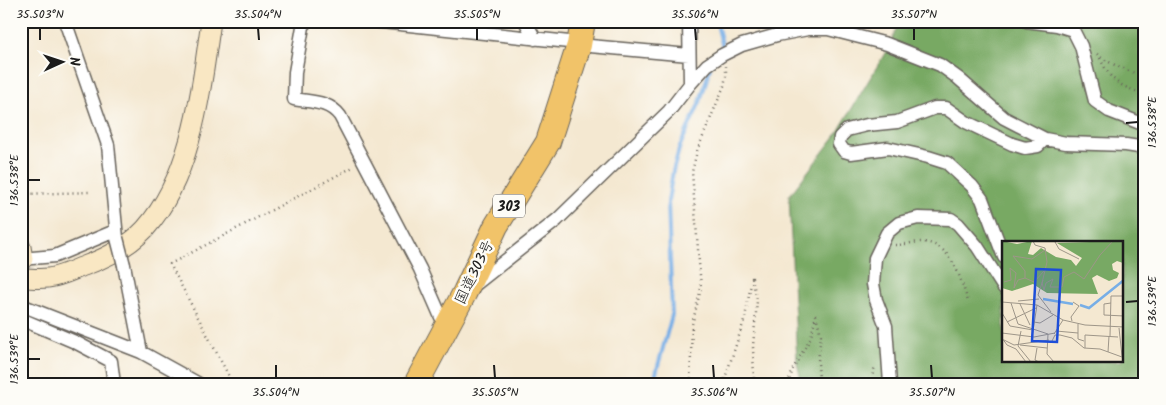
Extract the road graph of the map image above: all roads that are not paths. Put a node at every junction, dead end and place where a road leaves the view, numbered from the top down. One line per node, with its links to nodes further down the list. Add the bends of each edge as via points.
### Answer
1 (65, 21): 16 (street, via 108,146)
2 (211, 21): 18 (street, via 198,109 184,156 168,197 144,229 99,261 48,278)
3 (304, 21): 23 (street, via 294,99 334,108 420,269 441,317)
4 (372, 21): 9 (street)
5 (525, 21): 9 (street)
6 (583, 21): 10 (highway, 国道303号 / 303)
7 (689, 21): 11 (street)
8 (1026, 21): 13 (street, via 1073,30 1081,46 1095,102)
9 (534, 39): 10 (street)
10 (578, 45): 11 (street); 20 (highway, 国道303号 / 303, via 548,142 496,226)
11 (689, 55): 12 (street)
12 (690, 84): 14 (street, via 722,55 742,46 777,35 828,29 887,44 940,65 1004,118); 20 (street, via 669,112 557,220)
13 (1145, 125)
14 (1045, 139): 15 (street); 17 (street, via 1038,146 1025,148 1012,144 966,122 946,108 935,108 898,122 847,130 840,137 839,144 851,153 888,148 947,163 982,199)
15 (1145, 148)
16 (116, 234): 18 (street, via 56,256); 24 (street, bridge)
17 (1002, 252)
18 (22, 261)
19 (1002, 285): 28 (street, via 977,246 951,219 918,218 899,223 887,233 875,258 873,284 886,326)
20 (465, 292): 23 (highway, 国道303号 / 303)
21 (21, 305): 24 (street)
22 (21, 319): 26 (street, via 111,361)
23 (449, 322): 27 (highway, 国道303号 / 303)
24 (141, 352): 25 (street)
25 (192, 382)
26 (114, 384)
27 (416, 384)
28 (890, 384)

